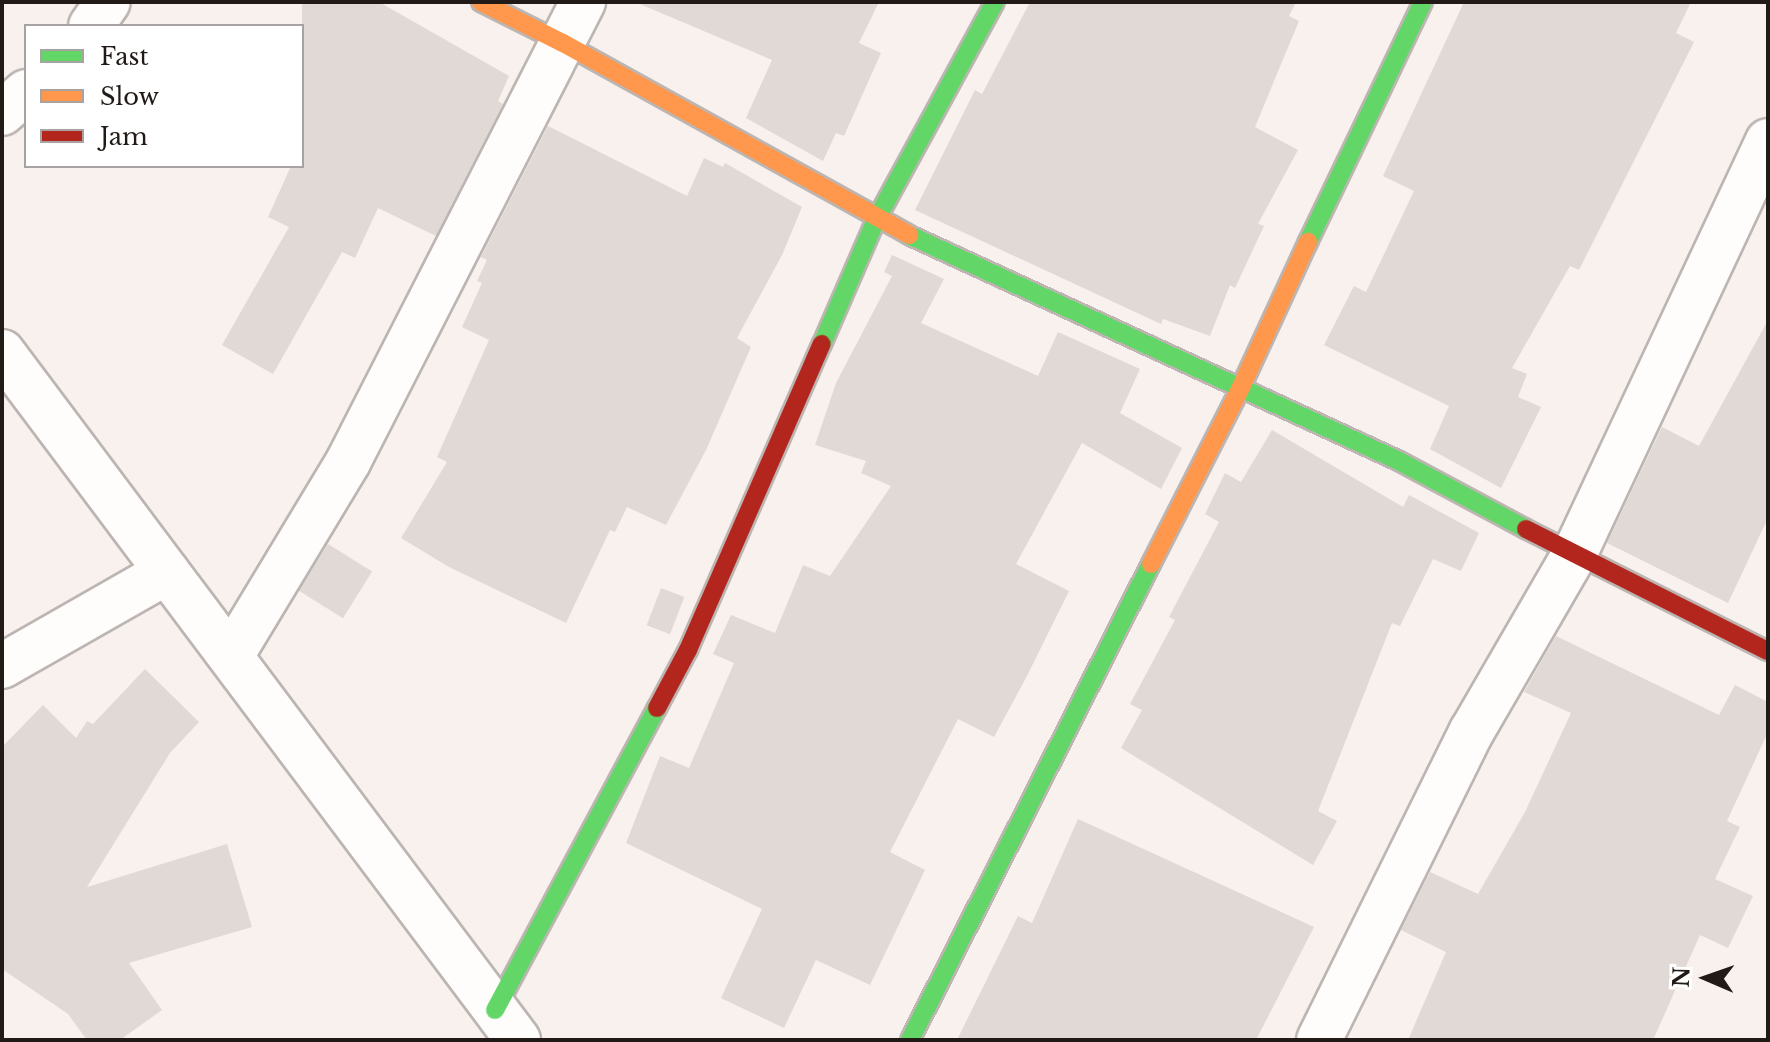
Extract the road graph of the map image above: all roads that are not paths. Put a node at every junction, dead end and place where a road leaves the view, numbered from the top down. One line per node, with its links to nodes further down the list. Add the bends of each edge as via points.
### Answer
1 (108, 2): 6 (street)
2 (481, 2): 7 (street)
3 (583, 2): 7 (street)
4 (995, 2): 11 (street)
5 (1423, 2): 13 (street)
6 (92, 24)
7 (563, 43): 11 (street); 17 (street, via 348,462)
8 (24, 94): 9 (street)
9 (2, 113)
10 (1768, 141): 14 (street)
11 (876, 220): 13 (street); 19 (street, via 688,650)
12 (2, 352): 15 (street)
13 (1241, 387): 14 (street, via 1399,461); 20 (street)
14 (1574, 555): 16 (street); 21 (street, via 1472,731)
15 (167, 572): 17 (street); 18 (street)
16 (1768, 651)
17 (231, 656): 19 (street)
18 (2, 666)
19 (507, 1025)
20 (910, 1040)
21 (1319, 1040)

